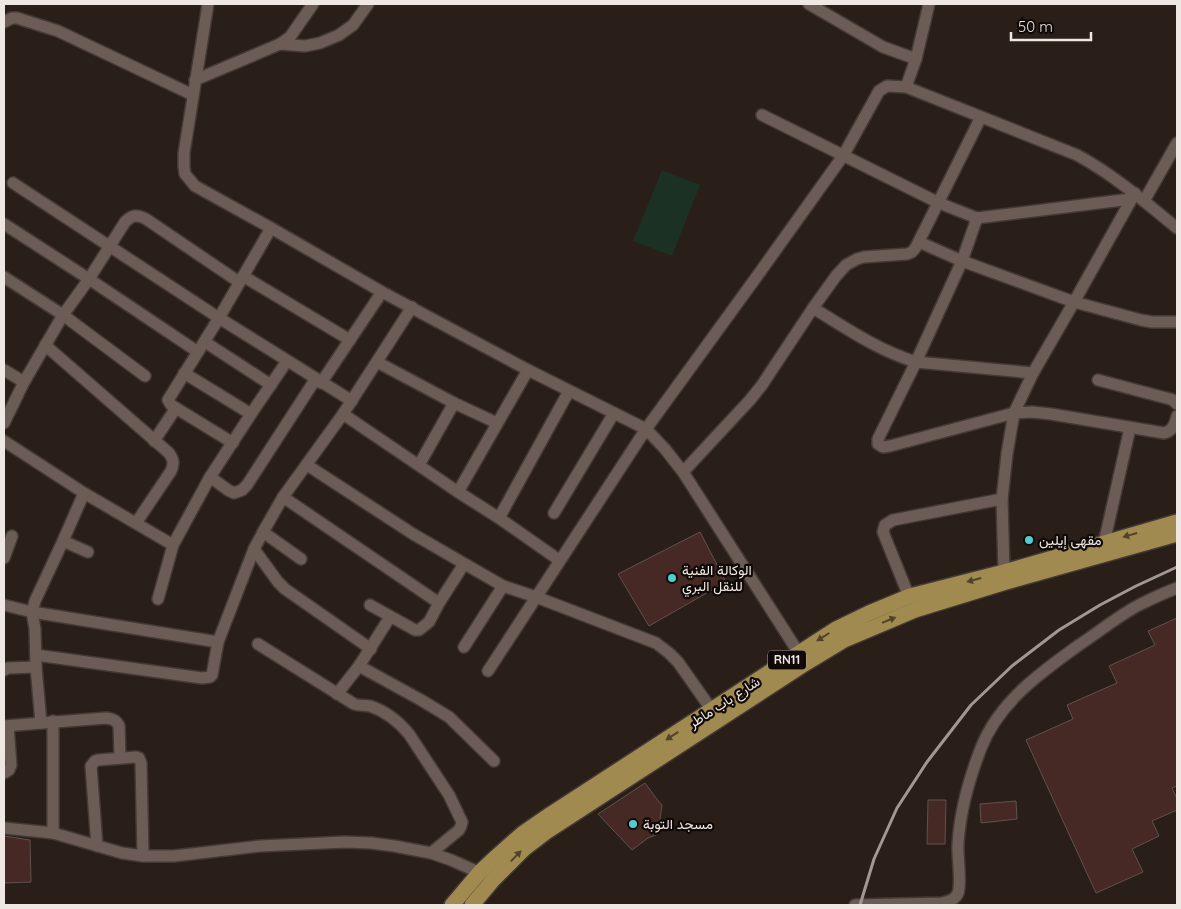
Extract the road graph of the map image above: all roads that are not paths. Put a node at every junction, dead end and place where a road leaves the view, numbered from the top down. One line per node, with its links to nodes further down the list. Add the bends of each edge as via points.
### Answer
1 (208, 4): 9 (street)
2 (313, 4): 7 (street, via 290,37)
3 (368, 4): 7 (street, via 353,25 339,35 305,46)
4 (809, 4): 8 (street, via 883,47)
5 (929, 4): 8 (street)
6 (4, 22): 11 (street, via 17,18 58,31)
7 (280, 44): 9 (street)
8 (916, 59): 10 (street)
9 (195, 80): 11 (street)
10 (906, 87): 13 (street); 15 (street, via 887,86 879,91)
11 (193, 95): 21 (street, via 184,153 185,174 194,186)
12 (762, 115): 15 (street)
13 (981, 117): 17 (street, via 1077,155); 18 (street)
14 (1177, 143): 17 (street)
15 (843, 156): 18 (street); 64 (street)
16 (13, 183): 24 (street)
17 (1137, 198): 19 (street); 22 (street); 30 (street)
18 (939, 203): 19 (street); 23 (street)
19 (978, 218): 25 (street)
20 (4, 224): 27 (street)
21 (271, 228): 28 (street); 29 (street)
22 (1177, 228)
23 (919, 242): 25 (street); 32 (street, via 907,254 864,257 846,265)
24 (109, 246): 27 (street); 28 (street, via 125,222 138,215); 34 (street)
25 (962, 261): 30 (street); 41 (street)
26 (4, 277): 33 (street)
27 (89, 279): 33 (street); 38 (street)
28 (241, 279): 34 (street); 36 (street)
29 (382, 292): 31 (street); 36 (street)
30 (1074, 302): 35 (street, via 1141,320); 45 (street)
31 (412, 307): 40 (street); 43 (street)
32 (813, 308): 41 (street, via 884,350); 70 (street, via 762,385)
33 (63, 315): 37 (street); 46 (street)
34 (219, 318): 38 (street); 39 (street)
35 (1177, 322)
36 (350, 340): 48 (street)
37 (45, 345): 49 (street); 66 (street)
38 (201, 347): 44 (street); 50 (street)
39 (287, 361): 48 (street); 50 (street)
40 (376, 362): 52 (street); 53 (street)
41 (916, 362): 45 (street); 57 (street, via 878,439 880,446)
42 (4, 370): 49 (street)
43 (528, 370): 51 (street); 62 (street)
44 (184, 373): 55 (street, via 168,400); 58 (street)
45 (1033, 373): 57 (street)
46 (145, 376)
47 (1098, 380): 54 (street, via 1174,400)
48 (318, 381): 52 (street); 71 (street, via 242,490 234,493)
49 (24, 382): 61 (street)
50 (270, 385): 58 (street)
51 (569, 391): 56 (street); 77 (street)
52 (352, 401): 59 (street)
53 (454, 403): 62 (street); 69 (street)
54 (1177, 404)
55 (176, 408): 66 (street); 67 (street)
56 (614, 413): 64 (street); 76 (street)
57 (1014, 413): 63 (street, via 1051,414); 75 (street)
58 (251, 414): 67 (street)
59 (343, 414): 68 (street); 69 (street)
60 (1177, 416): 63 (street, via 1169,432)
61 (4, 422)
62 (497, 423): 73 (street)
63 (1130, 428): 84 (street)
64 (646, 429): 70 (street); 90 (street)
65 (4, 441): 72 (street)
66 (154, 441): 79 (street, via 174,462)
67 (232, 443): 71 (street)
68 (307, 465): 74 (street); 91 (street)
69 (419, 465): 73 (street)
70 (683, 472): 108 (street)
71 (210, 476): 85 (street)
72 (84, 492): 79 (street); 83 (street)
73 (458, 492): 77 (street)
74 (283, 498): 80 (street); 97 (street)
75 (1002, 499): 92 (street); 98 (street, via 893,520 885,525 883,532)
76 (554, 513)
77 (498, 518): 90 (street)
78 (1177, 522): 84 (main road, شارع باب ماطر / RN11, one-way to 84)
79 (136, 523): 85 (street)
80 (263, 532): 86 (street); 89 (street)
81 (1177, 534): 92 (main road, شارع باب ماطر / RN11)
82 (12, 536): 88 (street)
83 (63, 541): 87 (street); 101 (street)
84 (1104, 543): 92 (main road, شارع باب ماطر / RN11)
85 (173, 545): 96 (street)
86 (254, 549): 103 (street); 106 (street, via 285,589)
87 (88, 552)
88 (4, 558)
89 (301, 559)
90 (560, 560): 95 (street)
91 (464, 564): 93 (street); 97 (street)
92 (1005, 577): 98 (main road, شارع باب ماطر / RN11)
93 (503, 586): 95 (street); 105 (street)
94 (1177, 588): 129 (street, via 1139,605 1062,657 1020,690 1004,708 992,725 966,793 958,845 959,891 956,897 942,902)
95 (536, 597): 112 (street); 114 (street, via 656,643 678,662)
96 (158, 599)
97 (439, 603): 102 (street, via 429,622 419,630)
98 (912, 603): 108 (main road, شارع باب ماطر / RN11, via 844,640)
99 (4, 605): 101 (street)
100 (370, 605): 102 (street)
101 (32, 612): 103 (street); 107 (street)
102 (390, 616): 106 (street)
103 (218, 642): 107 (street, via 214,671 206,678)
104 (258, 644): 113 (street)
105 (464, 647)
106 (371, 649): 110 (street)
107 (36, 654): 109 (street)
108 (802, 658): 114 (main road, شارع باب ماطر / RN11)
109 (36, 666): 111 (street); 116 (street)
110 (359, 666): 113 (street); 119 (street, via 449,717)
111 (4, 670)
112 (488, 671)
113 (337, 694): 124 (street, via 354,704 377,709 402,725 449,795 461,826)
114 (715, 715): 126 (main road, شارع باب ماطر / RN11)
115 (53, 721): 116 (street); 118 (street, via 113,719 119,726); 122 (street)
116 (41, 723): 117 (street)
117 (6, 726): 120 (street, via 11,765)
118 (120, 757): 123 (street, via 95,761 91,766); 125 (street, via 141,760)
119 (494, 761)
120 (4, 773)
121 (4, 828): 122 (street)
122 (53, 833): 123 (street)
123 (97, 846): 125 (street)
124 (431, 853): 125 (street, via 345,842); 126 (street)
125 (143, 856)
126 (487, 876): 127 (main road, شارع باب ماطر / RN11); 128 (main road, شارع باب ماطر / RN11)
127 (452, 905)
128 (472, 905)
129 (855, 905)

